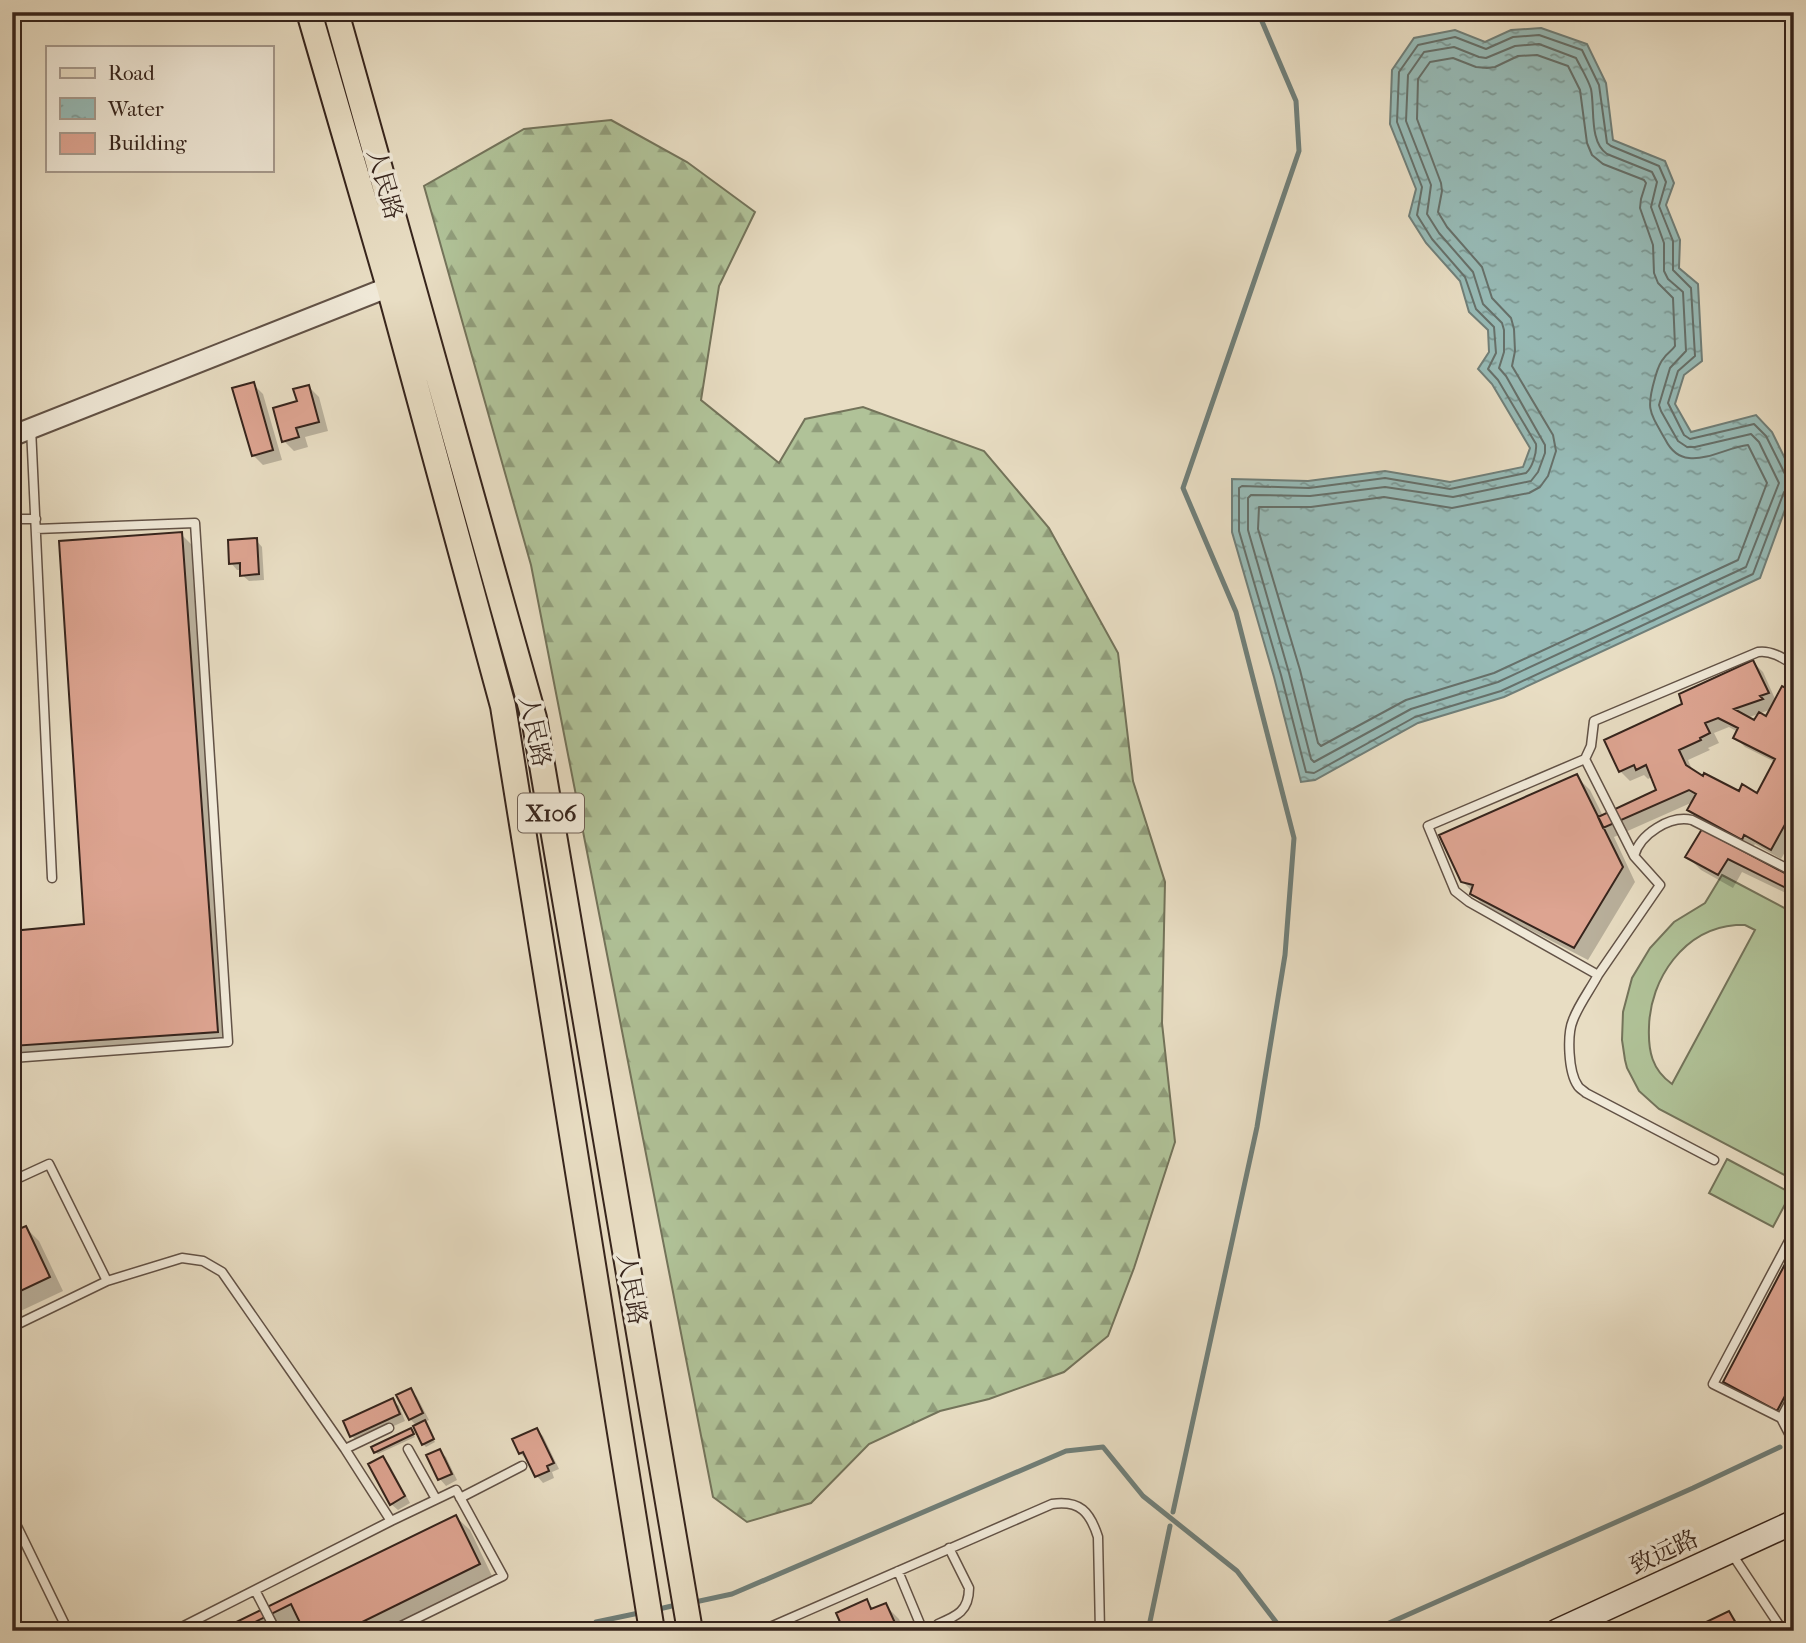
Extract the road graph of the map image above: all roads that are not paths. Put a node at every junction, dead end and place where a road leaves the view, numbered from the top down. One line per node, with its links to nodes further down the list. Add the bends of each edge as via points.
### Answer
1 (309, 12): 3 (main road, 人民路 / X106)
2 (336, 12): 43 (main road, 人民路 / X106, via 534,718)
3 (389, 287): 4 (street); 42 (main road, 人民路 / X106, via 503,706)
4 (31, 428): 5 (street); 7 (lane)
5 (12, 436)
6 (12, 519): 7 (lane)
7 (36, 519): 8 (lane)
8 (36, 529): 13 (lane); 15 (lane, via 195,523 228,1042)
9 (1794, 665): 10 (lane, via 1758,652 1594,721)
10 (1585, 760): 11 (lane); 14 (lane, via 1428,826 1455,891)
11 (1634, 856): 12 (lane, via 1644,838 1684,818); 14 (lane, via 1660,885)
12 (1794, 872)
13 (52, 878)
14 (1598, 975): 16 (lane, via 1571,1027 1571,1058 1578,1086)
15 (12, 1058)
16 (1714, 1160)
17 (12, 1181): 19 (lane, via 49,1164)
18 (1789, 1241): 22 (lane, via 1713,1384)
19 (107, 1281): 20 (lane); 25 (lane, via 182,1258 215,1266)
20 (12, 1326)
21 (1794, 1394): 22 (lane)
22 (1781, 1418): 24 (lane)
23 (389, 1428): 25 (lane)
24 (1794, 1443)
25 (345, 1449): 31 (lane)
26 (408, 1449): 29 (lane)
27 (522, 1466): 28 (lane)
28 (460, 1498): 29 (lane, via 456,1490); 41 (lane, via 503,1576)
29 (436, 1499): 31 (lane)
30 (12, 1516): 38 (lane)
31 (391, 1521): 36 (lane)
32 (1794, 1522): 34 (main road, 致远路)
33 (949, 1548): 35 (lane); 37 (lane, via 969,1592 960,1613); 46 (lane, via 1052,1504 1079,1507 1088,1514 1098,1537)
34 (1730, 1551): 47 (main road, 致远路); 48 (lane)
35 (898, 1570): 44 (lane); 45 (lane)
36 (255, 1590): 39 (lane); 40 (lane)
37 (938, 1624)
38 (68, 1631)
39 (174, 1631)
40 (275, 1631)
41 (391, 1631)
42 (652, 1631)
43 (690, 1631)
44 (761, 1631)
45 (923, 1631)
46 (1100, 1631)
47 (1557, 1631)
48 (1783, 1631)

